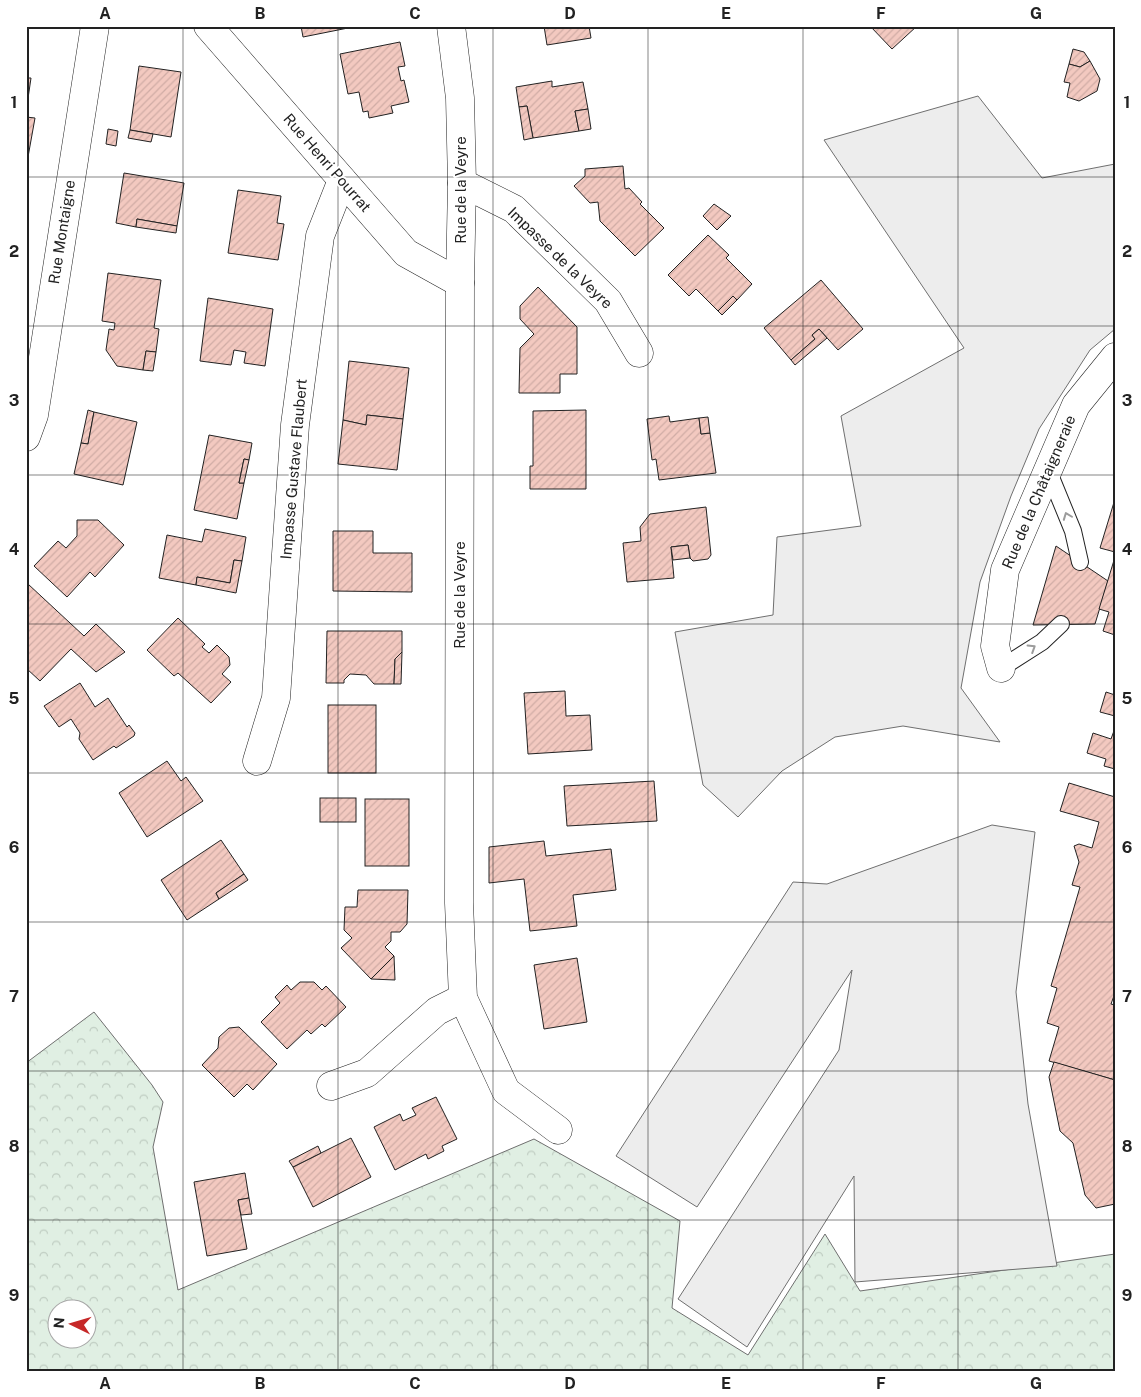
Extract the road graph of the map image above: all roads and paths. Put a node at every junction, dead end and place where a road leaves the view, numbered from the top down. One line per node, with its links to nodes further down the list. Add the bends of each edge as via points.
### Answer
1 (95, 26): 9 (street, Rue Montaigne, via 34,415)
2 (208, 26): 4 (street, Rue Henri Pourrat)
3 (451, 26): 5 (street, Rue de la Veyre, via 460,98)
4 (342, 180): 6 (street, Rue Henri Pourrat, via 406,253); 14 (street, Impasse Gustave Flaubert, via 320,236 295,425 276,698)
5 (462, 183): 6 (street, Rue de la Veyre); 7 (street, Impasse de la Veyre, via 514,209 608,301)
6 (460, 283): 15 (street, Rue de la Veyre, via 459,902)
7 (639, 353)
8 (1115, 357): 10 (street, Rue de la Châtaigneraie, via 1076,405)
9 (26, 436)
10 (1048, 470): 11 (lane, one-way to 10, via 1073,531); 13 (street, Rue de la Châtaigneraie, via 1005,570 995,646)
11 (1080, 562)
12 (1061, 624): 13 (lane, one-way to 12, via 1042,642)
13 (1001, 668)
14 (257, 761)
15 (463, 998): 16 (street, via 437,1011 367,1074); 17 (street, Rue de la Veyre, via 506,1091)
16 (331, 1086)
17 (558, 1130)

